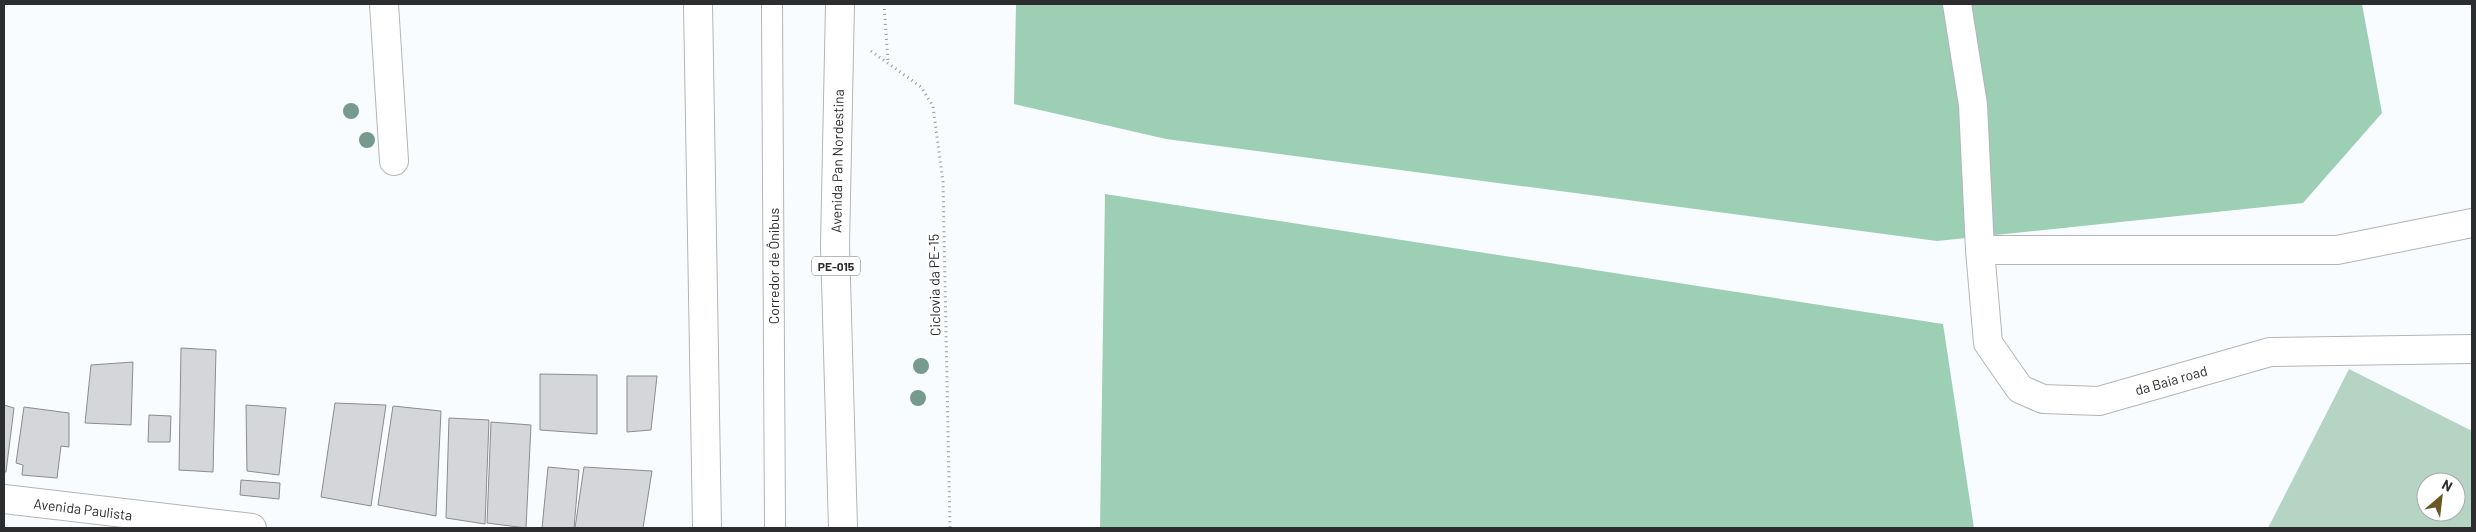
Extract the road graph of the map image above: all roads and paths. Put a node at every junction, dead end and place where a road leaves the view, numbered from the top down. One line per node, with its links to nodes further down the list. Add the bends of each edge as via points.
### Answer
1 (384, 4): 9 (main road)
2 (698, 4): 15 (main road)
3 (772, 4): 16 (lane, Corredor de Ônibus)
4 (840, 4): 7 (main road, Avenida Pan Nordestina / PE-015)
5 (884, 4): 8 (path)
6 (1957, 4): 11 (main road, da Baia road, via 1973,105)
7 (839, 40): 8 (path, Ciclovia da PE-15, via 867,48); 17 (main road, Avenida Pan Nordestina / PE-015, via 835,246)
8 (888, 62): 18 (path, Ciclovia da PE-15, via 921,87 933,106 943,182)
9 (394, 161)
10 (2472, 223): 11 (main road, via 2337,250)
11 (1980, 250): 12 (main road, da Baia road, via 1988,344 2020,389 2043,399 2099,400 2270,352)
12 (2472, 349)
13 (4, 500): 14 (main road, Avenida Paulista)
14 (252, 528)
15 (707, 528)
16 (775, 528)
17 (843, 528)
18 (950, 528)

